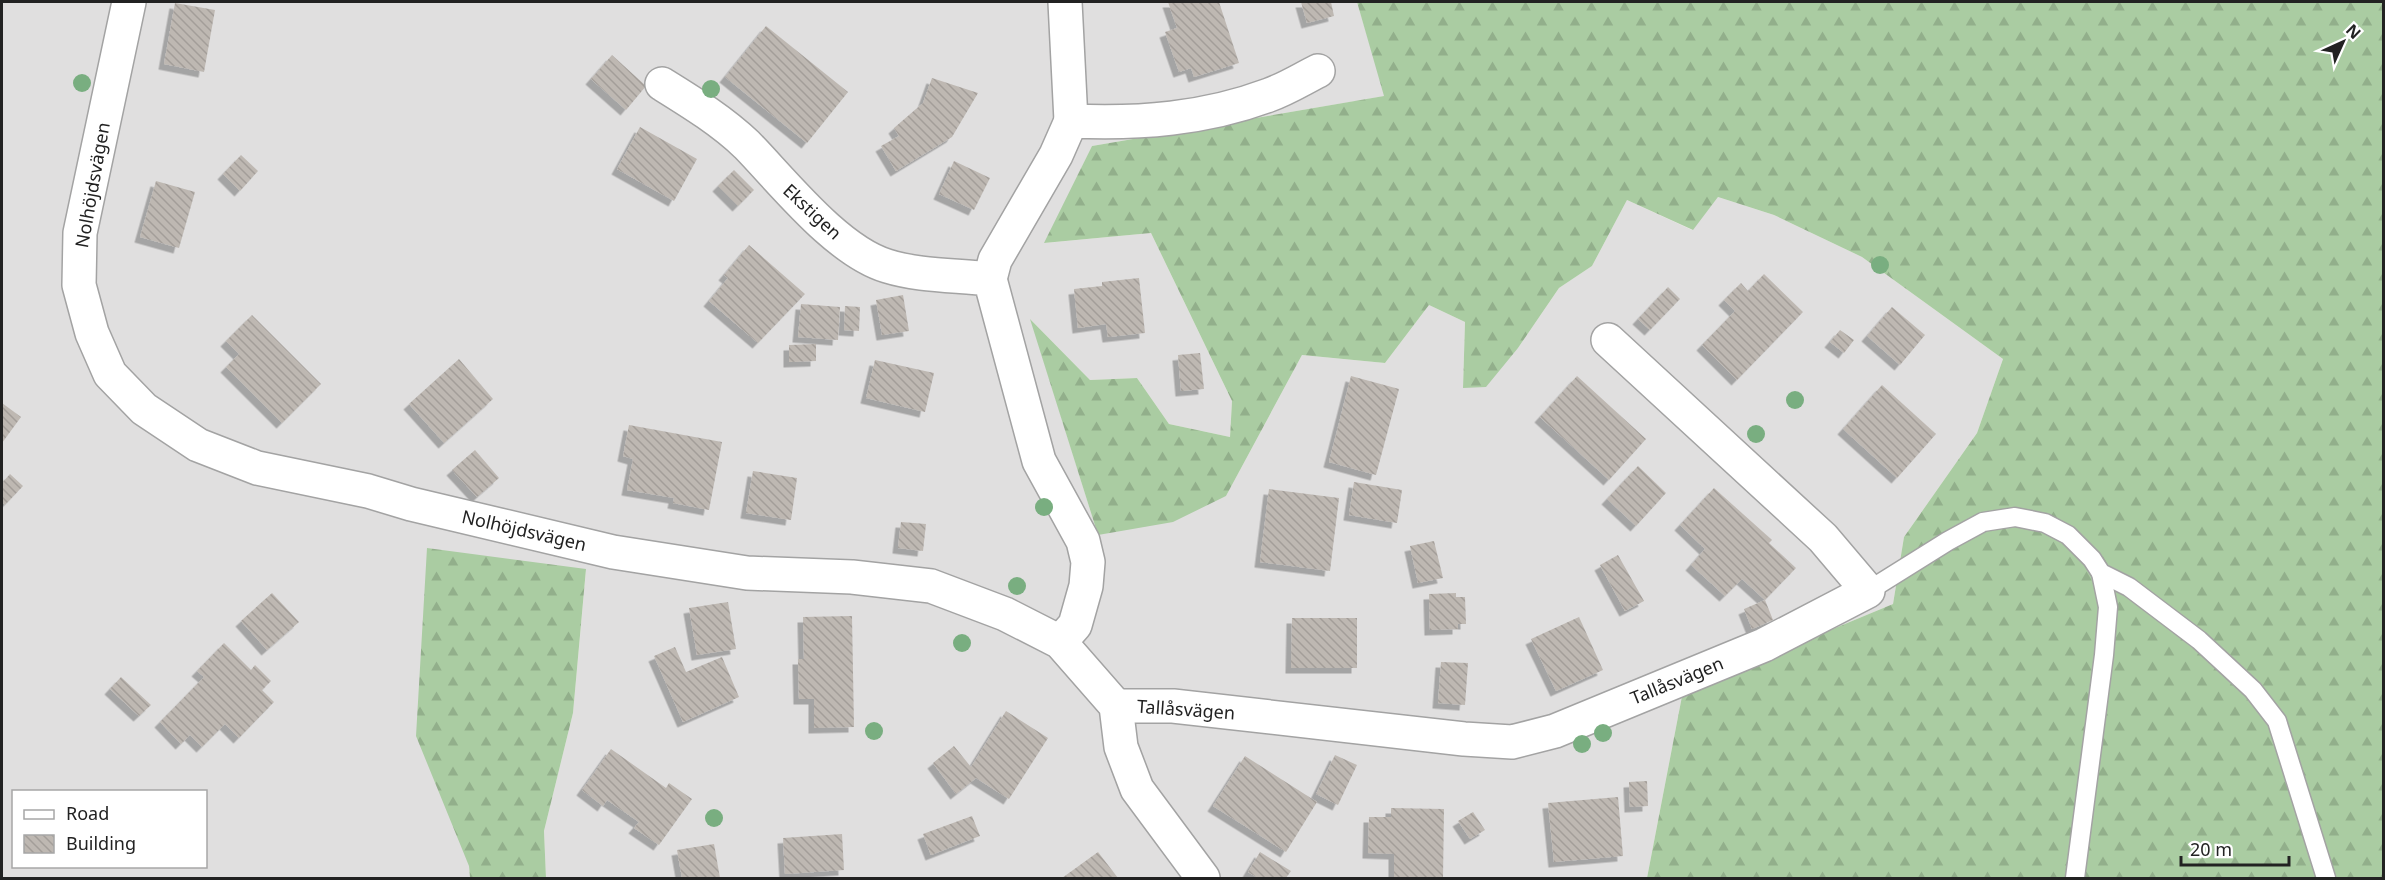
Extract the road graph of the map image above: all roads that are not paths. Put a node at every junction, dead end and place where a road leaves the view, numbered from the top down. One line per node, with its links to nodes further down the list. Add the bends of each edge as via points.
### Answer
1 (129, 2): 10 (street, Nolhöjdsvägen, via 80,233 79,285 92,333 110,374 144,409 198,445 256,468 368,491 613,552 747,573 852,577 931,586 1005,614)
2 (1065, 2): 5 (street)
3 (1318, 71): 5 (street, via 1271,95 1209,113 1167,120)
4 (662, 84): 6 (street, Ekstigen, via 746,144 854,251 885,266 912,272)
5 (1071, 121): 6 (street, via 1056,155 995,260)
6 (990, 279): 10 (street, via 1039,461 1083,541 1088,562 1075,625)
7 (1608, 340): 9 (street, via 1822,538)
8 (2101, 573): 9 (lane, via 2068,535 2045,523 2015,517 1983,522); 13 (lane, via 2108,607 2104,655); 14 (lane, via 2129,587 2199,640 2253,690 2277,721)
9 (1868, 591): 11 (street, Tallåsvägen, via 1764,645 1556,731 1512,742 1173,706)
10 (1060, 642): 11 (street, Nolhöjdsvägen)
11 (1116, 706): 12 (street, via 1121,747 1137,789)
12 (1203, 879)
13 (2075, 879)
14 (2326, 879)

